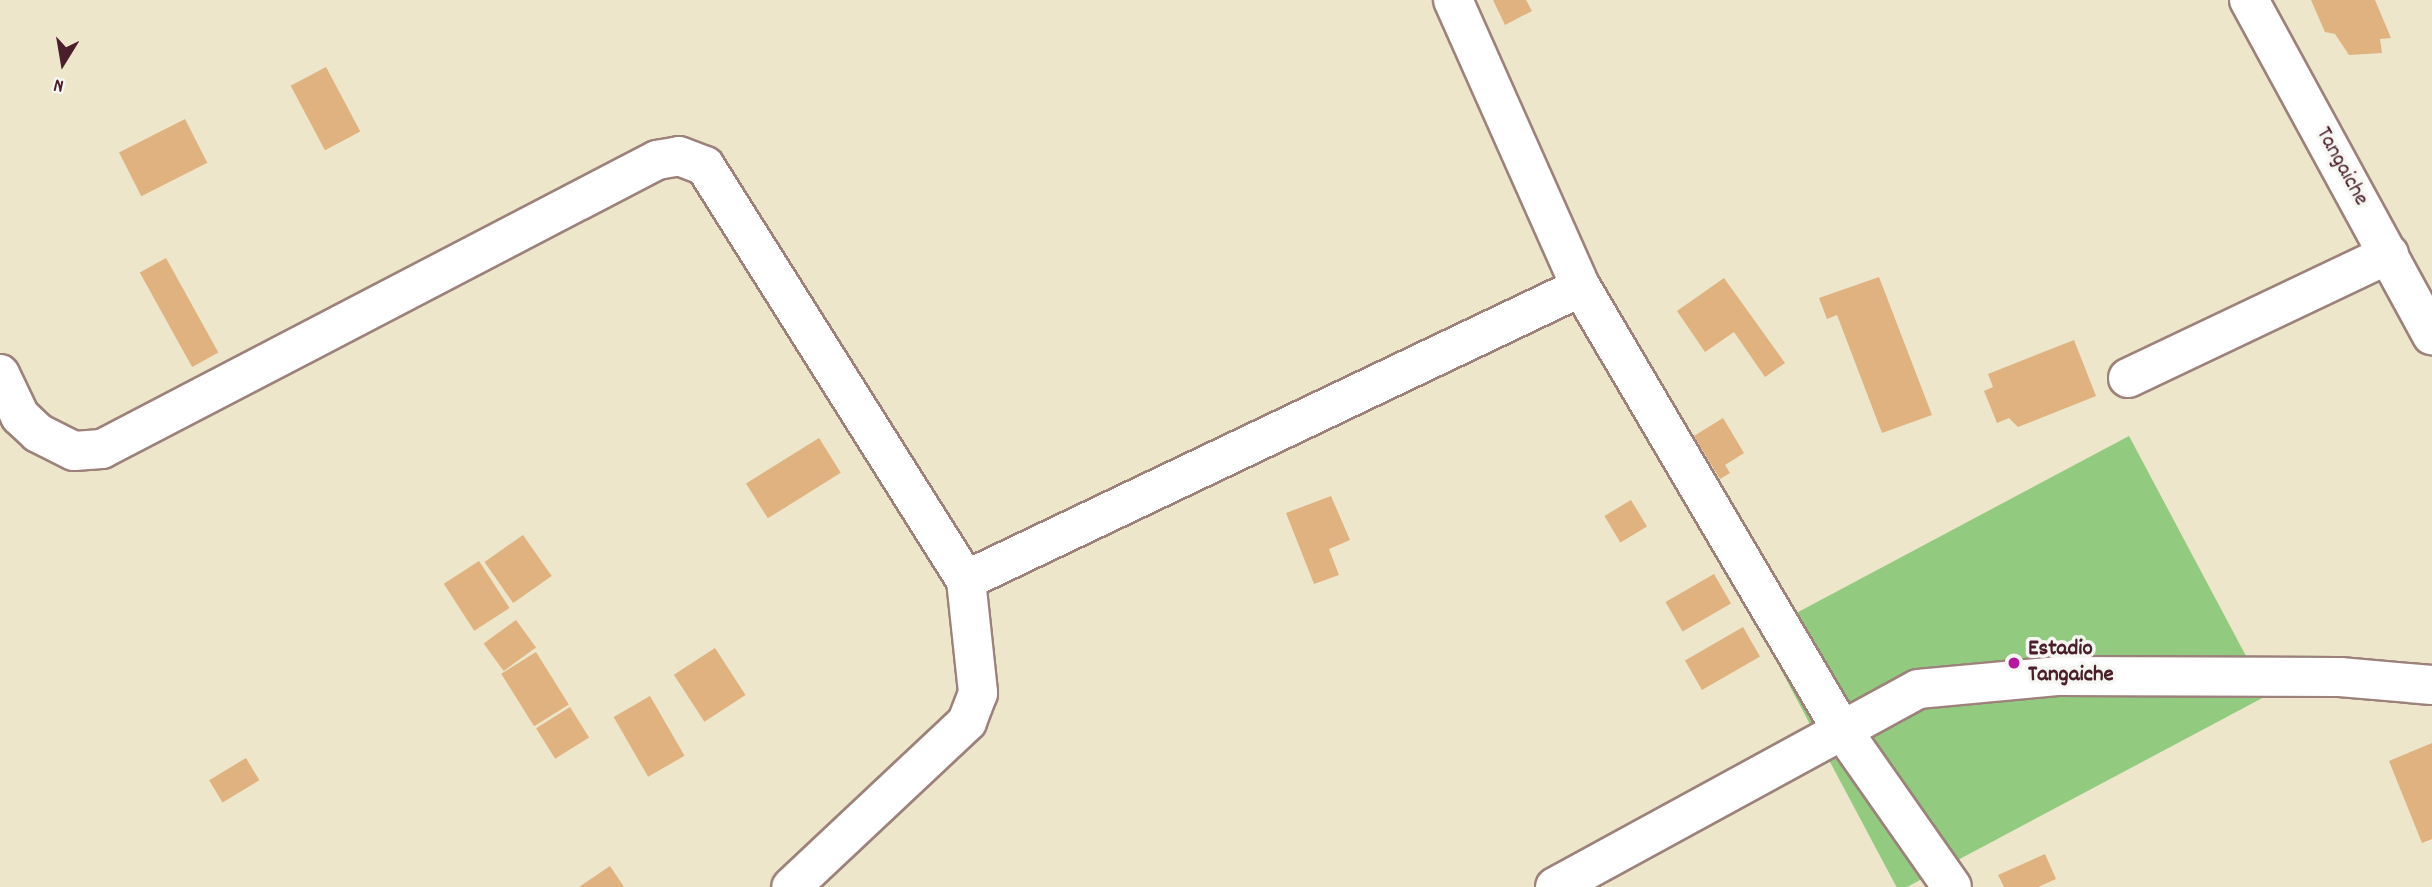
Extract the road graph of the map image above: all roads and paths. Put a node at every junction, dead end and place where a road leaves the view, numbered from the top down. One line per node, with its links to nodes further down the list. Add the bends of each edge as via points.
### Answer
1 (1453, 0): 4 (street)
2 (2249, 0): 3 (street, Tangaiche)
3 (2389, 254): 5 (street, Tangaiche); 7 (street)
4 (1581, 287): 8 (street); 10 (street)
5 (2432, 335)
6 (0, 374): 8 (street, via 20,415 38,433 74,451 102,449 645,167 679,156 705,166)
7 (2128, 378)
8 (966, 580): 11 (street, via 978,693 967,722)
9 (2432, 685): 10 (street, via 2340,677 2059,676 1918,689)
10 (1840, 727): 12 (street); 13 (street)
11 (791, 887)
12 (1555, 887)
13 (1952, 887)

